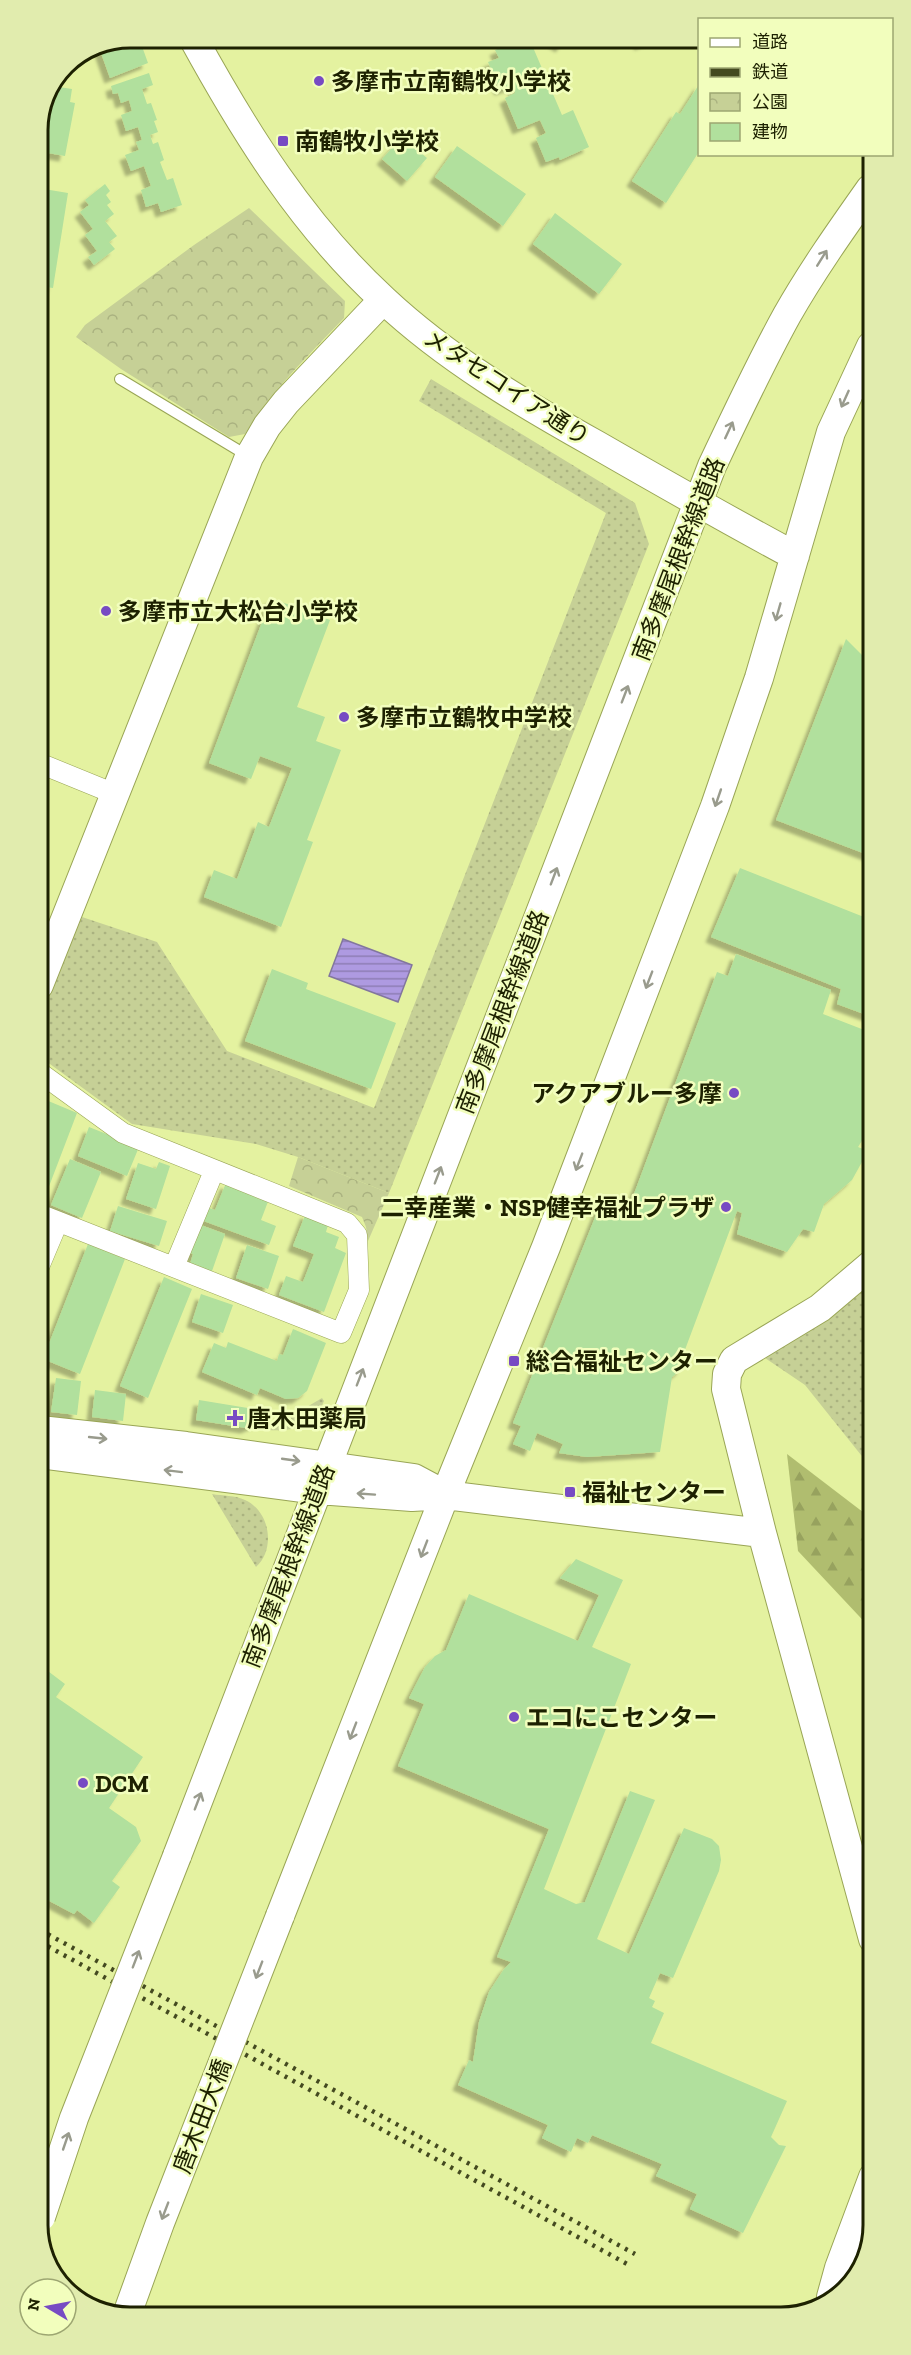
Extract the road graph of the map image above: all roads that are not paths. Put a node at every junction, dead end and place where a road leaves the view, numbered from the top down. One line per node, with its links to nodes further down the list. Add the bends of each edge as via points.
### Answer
1 (199, 48): 3 (main road, メタセコイア通り, via 263,158 310,221)
2 (863, 199): 7 (main road, 南多摩尾根幹線道路, one-way to 2, via 749,387 788,314)
3 (383, 300): 6 (main road, via 286,402); 7 (main road, メタセコイア通り, via 522,403)
4 (863, 363): 8 (main road, one-way to 8, via 831,432)
5 (120, 379): 6 (lane)
6 (249, 457): 10 (main road)
7 (698, 502): 8 (main road, メタセコイア通り); 21 (main road, 南多摩尾根幹線道路, one-way to 7)
8 (795, 556): 22 (main road, one-way to 22, via 715,806)
9 (48, 768): 10 (street)
10 (115, 794): 11 (main road)
11 (48, 962)
12 (48, 1079): 13 (street, via 123,1133)
13 (214, 1171): 17 (street); 17 (street, via 347,1223 357,1235 359,1290 341,1333)
14 (48, 1218): 15 (street)
15 (58, 1222): 16 (street); 17 (street)
16 (48, 1246)
17 (174, 1267)
18 (863, 1272): 23 (main road, via 820,1308 734,1360 727,1374 726,1389)
19 (48, 1431): 21 (main road, one-way to 21, via 186,1446)
20 (48, 1455): 21 (main road, one-way to 20)
21 (322, 1478): 22 (main road, via 412,1497); 25 (main road, 南多摩尾根幹線道路, one-way to 21, bridge, via 74,2118)
22 (446, 1495): 23 (main road); 28 (main road, 唐木田大橋, one-way to 28, bridge)
23 (762, 1533): 24 (main road)
24 (863, 1902)
25 (48, 2196)
26 (863, 2204): 27 (main road)
27 (833, 2288)
28 (130, 2307)

